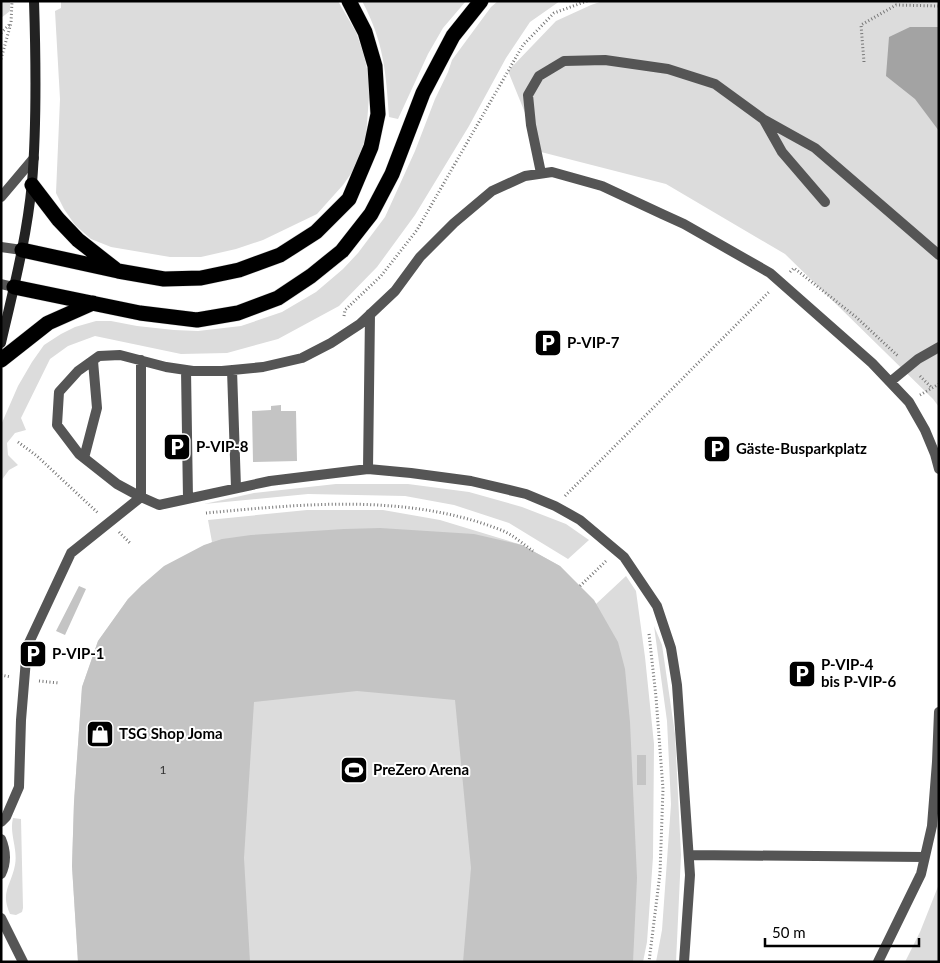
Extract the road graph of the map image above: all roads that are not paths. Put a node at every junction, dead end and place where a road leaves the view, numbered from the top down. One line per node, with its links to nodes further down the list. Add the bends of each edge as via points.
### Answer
1 (34, 1): 5 (street)
2 (349, 1): 13 (highway, via 365,32 375,66 378,114 371,147 350,198 316,232 280,255 239,270 201,278 164,279)
3 (481, 1): 15 (highway, via 453,36 371,214 342,251 311,276 278,298 238,313 197,320 140,314)
4 (763, 119): 6 (lane, via 715,84 668,69 605,60 564,61 538,76 528,94); 9 (lane, via 782,152); 12 (lane, via 815,148)
5 (34, 158): 7 (street); 8 (lane)
6 (541, 174): 16 (lane, via 525,176 492,191 420,257 395,291); 24 (lane, via 552,172 602,186 684,224 770,273)
7 (32, 185): 11 (street); 13 (highway, via 58,220 78,240)
8 (1, 197)
9 (825, 202)
10 (1, 247): 11 (lane)
11 (22, 250): 13 (highway); 14 (street)
12 (939, 255)
13 (118, 271)
14 (8, 285): 15 (highway); 17 (street)
15 (93, 303): 19 (highway, via 48,323)
16 (370, 314): 23 (lane, via 360,324 302,358); 26 (lane)
17 (1, 343)
18 (939, 347): 24 (lane)
19 (1, 360)
20 (141, 360): 21 (lane, via 120,355 99,356); 22 (lane); 29 (lane)
21 (93, 361): 25 (lane, via 97,408); 25 (lane, via 78,371 59,392 57,425)
22 (186, 370): 23 (lane); 30 (lane)
23 (232, 370): 28 (lane)
24 (890, 382): 27 (lane, via 909,402 925,430)
25 (84, 458): 29 (lane, via 117,484)
26 (368, 469): 28 (lane); 34 (lane, via 471,482 526,494 580,520 624,557 656,606 672,648)
27 (939, 469)
28 (236, 488): 30 (lane)
29 (141, 497): 30 (lane, via 159,505); 32 (lane, via 71,553 27,647 18,787)
30 (188, 499)
31 (939, 712): 35 (lane, via 932,826)
32 (1, 822)
33 (1, 839): 36 (lane, via 5,866)
34 (689, 855): 35 (lane); 39 (lane)
35 (924, 857): 40 (lane, via 921,874)
36 (1, 874)
37 (1, 918): 38 (lane)
38 (23, 962)
39 (684, 962)
40 (878, 962)

